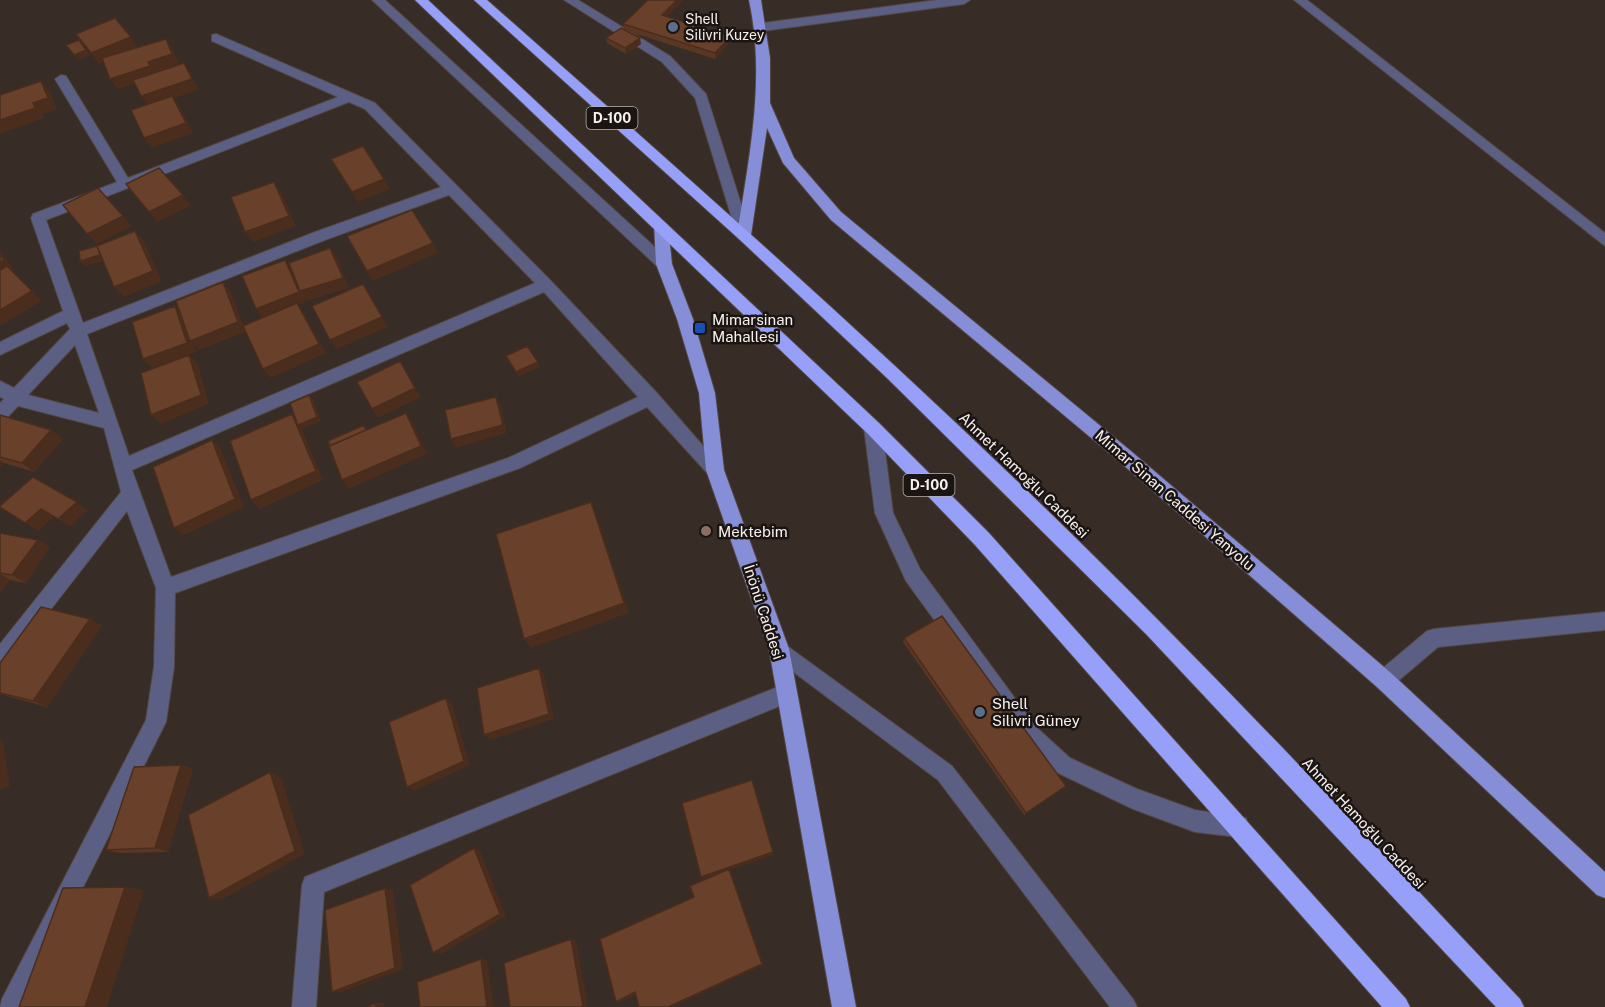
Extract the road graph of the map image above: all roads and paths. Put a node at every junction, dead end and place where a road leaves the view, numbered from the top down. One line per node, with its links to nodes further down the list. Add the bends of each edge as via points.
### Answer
1 (378, 0): 18 (street)
2 (421, 0): 15 (highway, D-100)
3 (480, 0): 16 (highway, Ahmet Hamoğlu Caddesi / D-100)
4 (570, 0): 16 (street, via 666,59 701,97)
5 (755, 0): 8 (main road)
6 (964, 0): 8 (street)
7 (1300, 0): 17 (street)
8 (763, 27): 12 (main road)
9 (216, 38): 11 (street)
10 (61, 79): 13 (street)
11 (349, 97): 13 (street); 14 (street, via 370,106)
12 (763, 103): 16 (main road); 36 (main road, Mimar Sinan Caddesi Yanyolu, via 788,160 836,216 1117,449)
13 (125, 184): 20 (street, via 38,218)
14 (452, 188): 19 (street); 21 (street)
15 (661, 225): 18 (main road, İnönü Caddesi); 28 (highway, D-100)
16 (744, 235): 45 (highway, Ahmet Hamoğlu Caddesi / D-100, via 893,374 1153,628)
17 (1604, 238)
18 (664, 264): 30 (main road, İnönü Caddesi, via 707,393)
19 (546, 285): 25 (street); 29 (street)
20 (71, 314): 21 (street); 22 (street)
21 (77, 332): 24 (street); 27 (street)
22 (0, 349)
23 (0, 388): 24 (street)
24 (15, 398): 26 (street); 27 (street)
25 (651, 398): 30 (street); 32 (street, via 514,463)
26 (0, 414)
27 (111, 423): 29 (street)
28 (873, 428): 38 (highway, D-100, via 982,539); 38 (street, via 884,513 913,575 1029,734 1064,765 1132,798 1195,821)
29 (124, 466): 31 (street)
30 (715, 470): 34 (main road, İnönü Caddesi)
31 (130, 495): 32 (street); 35 (street)
32 (166, 588): 40 (street, via 164,667 156,722)
33 (1605, 621): 36 (street, via 1434,638)
34 (779, 650): 37 (main road, İnönü Caddesi); 43 (street, via 945,773)
35 (0, 659)
36 (1384, 680): 39 (main road, Mimar Sinan Caddesi Yanyolu)
37 (785, 694): 41 (street, via 313,885); 42 (main road, İnönü Caddesi)
38 (1238, 826): 44 (highway, D-100)
39 (1605, 887)
40 (10, 1007)
41 (304, 1007)
42 (844, 1007)
43 (1125, 1007)
44 (1398, 1007)
45 (1512, 1007)

